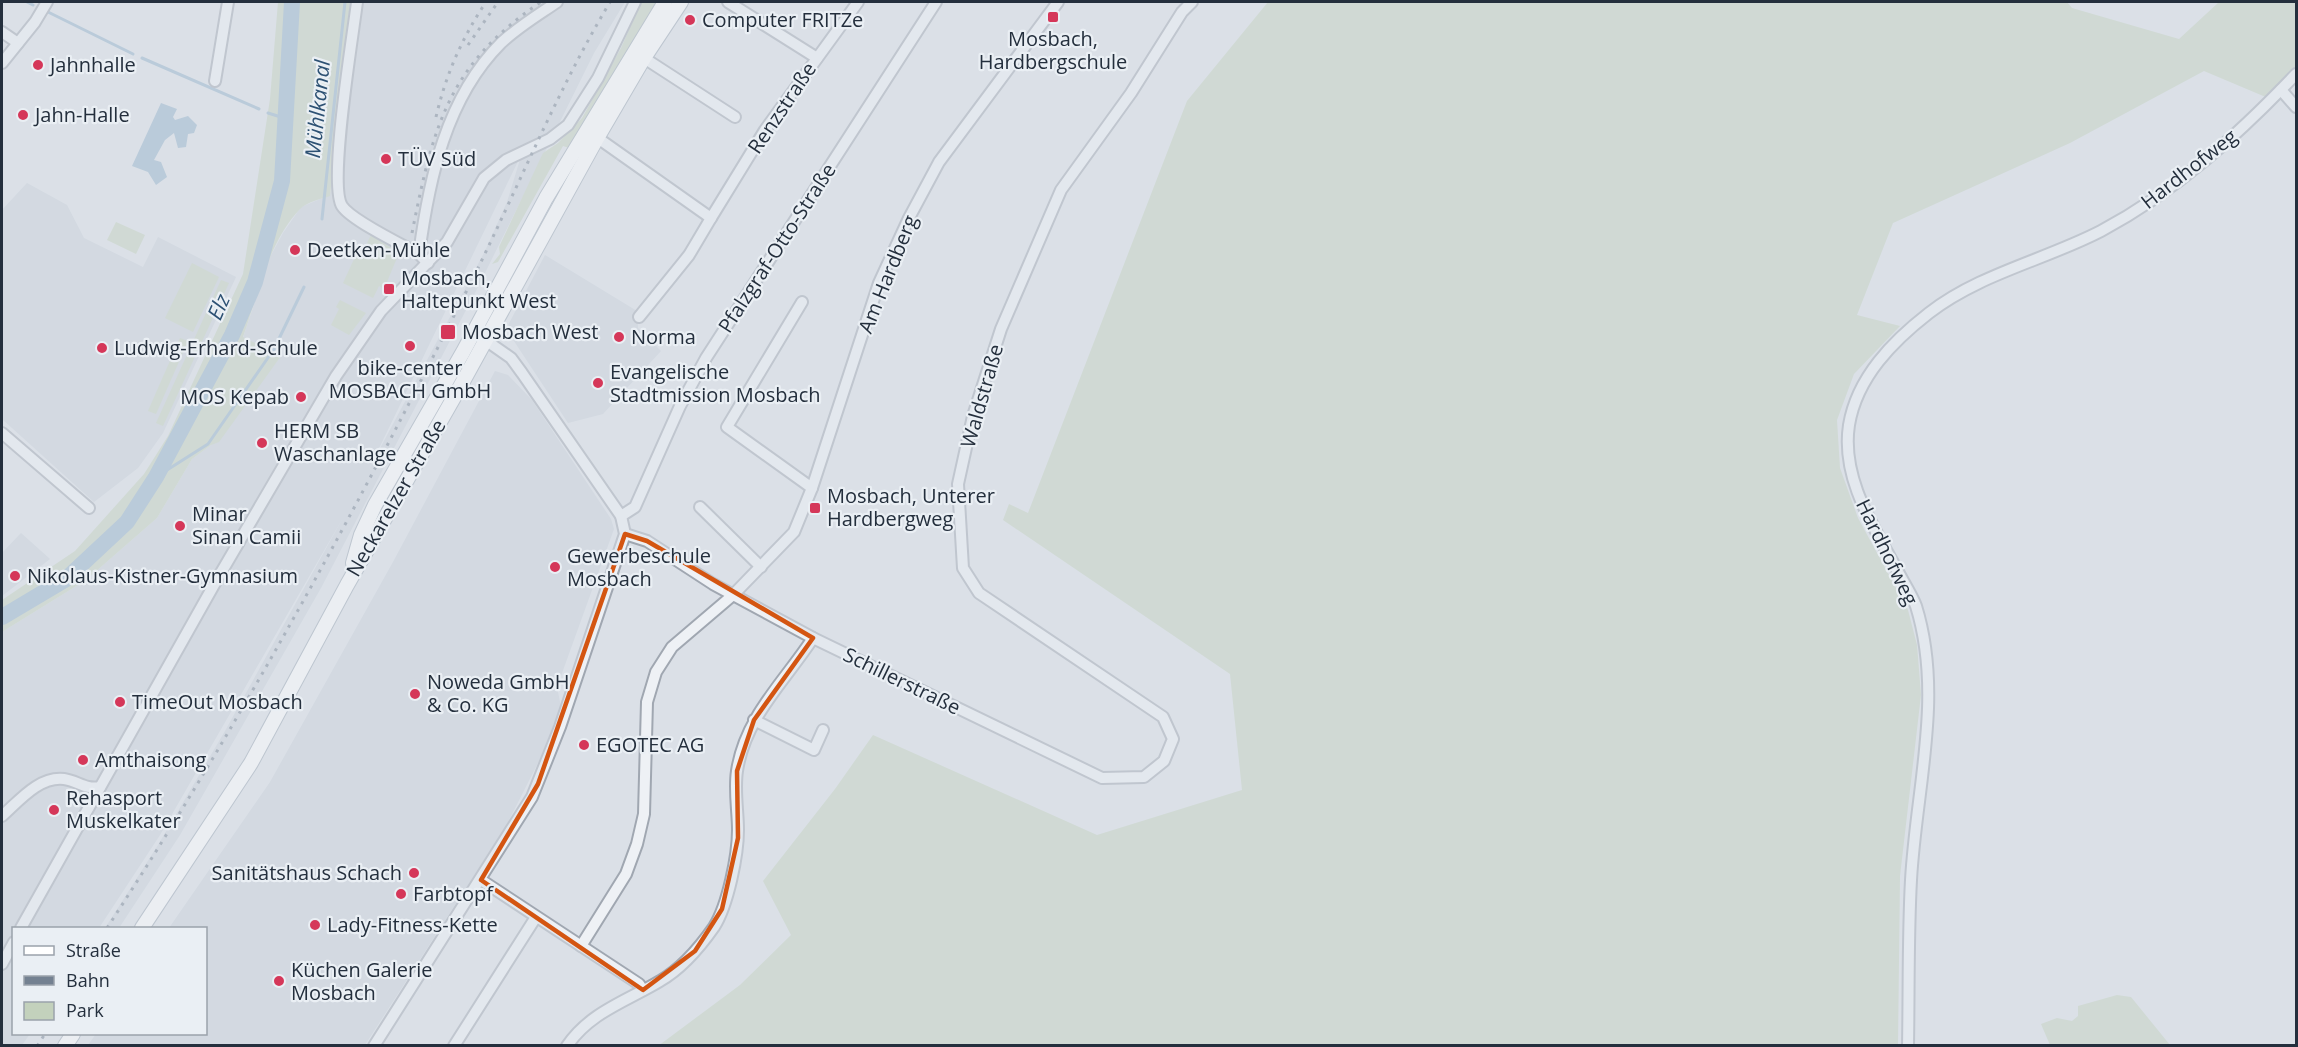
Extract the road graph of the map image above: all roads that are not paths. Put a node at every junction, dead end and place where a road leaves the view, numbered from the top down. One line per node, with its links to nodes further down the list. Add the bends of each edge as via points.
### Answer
1 (47, 2): 14 (street)
2 (228, 2): 19 (street)
3 (357, 2): 26 (street, via 338,161 338,199 349,213)
4 (557, 2): 26 (street, via 502,42 464,91 440,151)
5 (634, 2): 27 (street, via 598,78 568,125 550,139 506,160 484,178 460,223)
6 (665, 2): 24 (main road)
7 (681, 2): 15 (main road, Neckarelzer Straße)
8 (728, 2): 16 (street)
9 (858, 2): 16 (street, Renzstraße)
10 (936, 2): 36 (street, Pfalzgraf-Otto-Straße, via 706,358 635,507)
11 (1058, 2): 33 (street, Am Hardberg, via 939,162 909,218 879,283)
12 (1192, 2): 44 (street, Waldstraße, via 1061,190 1001,329 973,416 958,484 963,568 979,593 1163,717)
13 (2, 32): 14 (street)
14 (18, 43): 17 (street)
15 (644, 58): 22 (street); 23 (main road, Neckarelzer Straße)
16 (817, 58): 25 (street, Renzstraße, via 765,130)
17 (2, 63)
18 (2296, 74): 20 (street, Hardhofweg)
19 (215, 81)
20 (2281, 90): 21 (street); 58 (street, Hardhofweg, via 2210,158 2161,194 2101,231 1974,286 1931,311 1892,344 1866,378 1857,400 1849,426 1851,474 1865,513 1915,602 1926,644 1930,697 1911,879)
21 (2296, 107)
22 (735, 117)
23 (596, 140): 24 (street); 25 (street); 31 (main road, Neckarelzer Straße)
24 (579, 142): 30 (main road)
25 (711, 218): 29 (street, Renzstraße, via 689,255)
26 (419, 254): 27 (street)
27 (428, 263): 45 (street, via 381,311 336,376)
28 (802, 302): 33 (street, via 727,427)
29 (639, 316)
30 (474, 332): 31 (street); 39 (main road, via 375,505)
31 (486, 340): 36 (street, via 511,358); 39 (main road, Neckarelzer Straße)
32 (2, 433): 35 (street)
33 (812, 488): 38 (street, Am Hardberg, via 794,532)
34 (700, 507): 38 (street)
35 (89, 508)
36 (621, 516): 37 (street)
37 (625, 534): 40 (street, Schillerstraße, via 647,541); 47 (street, via 538,784)
38 (761, 567): 40 (street, Am Hardberg)
39 (346, 585): 50 (main road, Neckarelzer Straße, via 251,763)
40 (733, 595): 41 (street, Schillerstraße); 52 (street, Am Hardberg, via 672,647 656,672 647,702 644,814 637,844 626,874)
41 (813, 638): 42 (street); 44 (street, Schillerstraße, via 1102,778 1144,777 1164,761)
42 (754, 720): 43 (street, via 814,750); 54 (street, via 737,771 738,838 722,909 695,951 662,980)
43 (823, 730)
44 (1173, 739)
45 (100, 787): 46 (street, via 90,789 66,779 50,780 33,788); 49 (street)
46 (2, 816)
47 (481, 880): 48 (street); 55 (street)
48 (536, 917): 52 (street); 56 (street)
49 (22, 927)
50 (143, 927)
51 (12, 946): 53 (street)
52 (581, 946): 54 (street)
53 (2, 964)
54 (643, 990): 57 (street, via 607,1008)
55 (374, 1046)
56 (454, 1046)
57 (567, 1046)
58 (1908, 1046)

